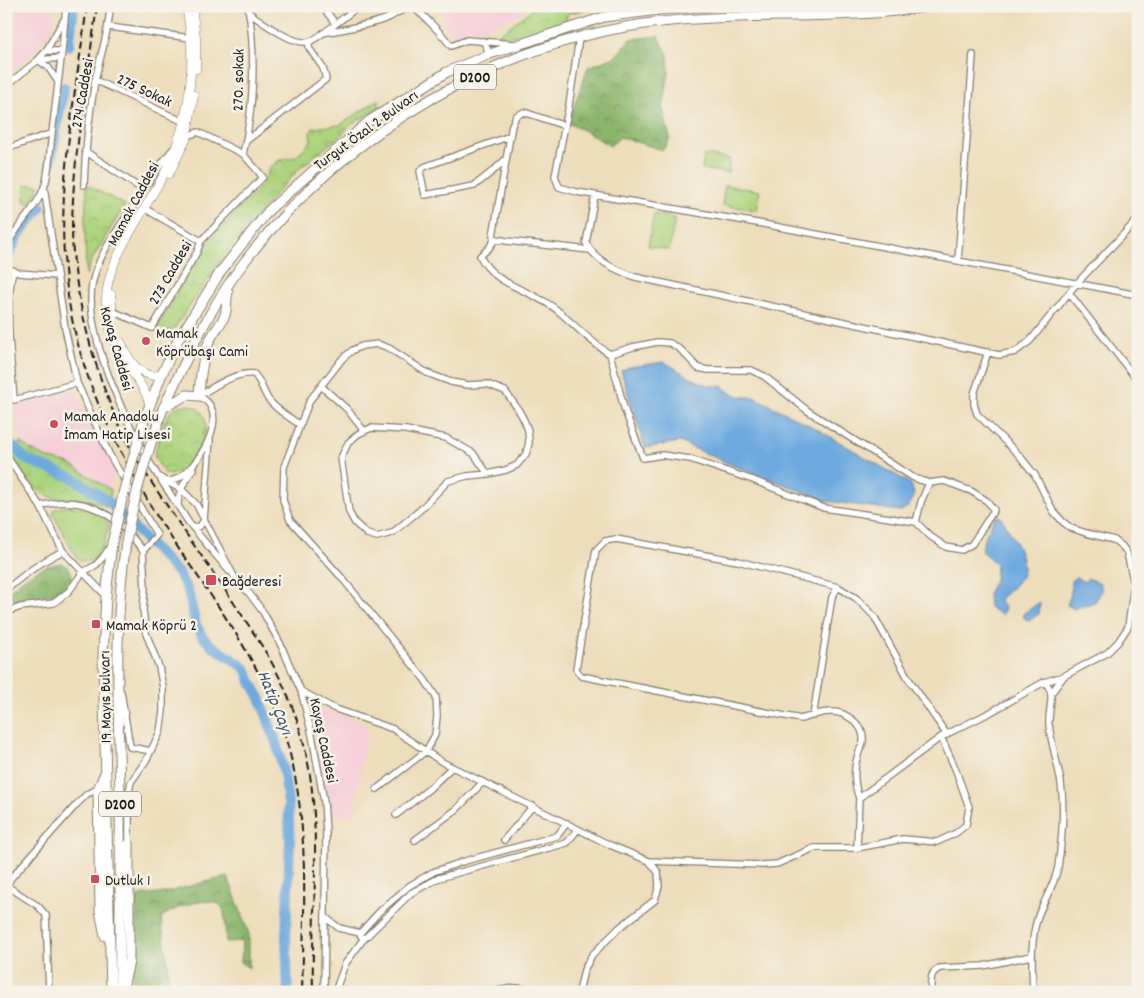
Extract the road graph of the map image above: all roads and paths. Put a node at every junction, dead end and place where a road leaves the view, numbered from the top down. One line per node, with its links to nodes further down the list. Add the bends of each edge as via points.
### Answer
1 (110, 6): 14 (street, 274 Caddesi)
2 (186, 6): 16 (main road, Mamak Caddesi)
3 (192, 6): 33 (main road, Mamak Caddesi, via 196,57 194,97)
4 (322, 6): 13 (street)
5 (359, 6): 13 (street)
6 (710, 6): 9 (highway, Turgut Özal 2 Bulvarı / D200)
7 (932, 6): 17 (highway, Turgut Özal 2 Bulvarı / D200, via 820,16 668,21)
8 (65, 7): 12 (street)
9 (666, 8): 20 (highway, Turgut Özal 2 Bulvarı / D200, via 604,16)
10 (419, 9): 15 (street, via 399,11 389,18); 18 (street, via 451,46 467,40)
11 (249, 10): 19 (street, via 296,41); 35 (street, 270. sokak, via 252,83)
12 (65, 20): 21 (street); 22 (street)
13 (335, 23): 15 (street)
14 (109, 27): 16 (street); 27 (street, 274 Caddesi)
15 (324, 33): 19 (street)
16 (190, 38): 30 (main road, Mamak Caddesi, via 190,84)
17 (580, 38): 31 (street); 54 (highway, Turgut Özal 2 Bulvarı / D200, via 525,55 457,84 397,120 346,157 315,185 265,237)
18 (483, 41): 20 (street); 23 (street)
19 (309, 42): 35 (street, via 309,48 326,79)
20 (519, 45): 23 (highway, Turgut Özal 2 Bulvarı / D200)
21 (46, 51): 22 (street); 26 (street)
22 (62, 51): 25 (street)
23 (490, 54): 61 (highway, Turgut Özal 2 Bulvarı / D200, via 447,72 369,120 269,210 221,271 178,340)
24 (973, 55): 51 (street)
25 (61, 58): 26 (street); 28 (street)
26 (38, 60): 28 (street, via 48,67); 29 (street)
27 (95, 80): 30 (street, 275 Sokak); 38 (street, 274 Caddesi)
28 (58, 83): 32 (street)
29 (6, 86)
30 (184, 122): 33 (main road, Mamak Caddesi)
31 (565, 126): 34 (street, via 524,112 516,116); 44 (street, via 555,176 559,186)
32 (52, 132): 37 (street); 42 (street)
33 (183, 135): 36 (main road, Mamak Caddesi); 39 (street, via 198,132)
34 (510, 136): 40 (street); 40 (street, via 424,167 420,170 425,194 474,186)
35 (246, 141): 39 (street, 270. sokak)
36 (179, 146): 43 (street, Kayaş Caddesi, via 161,164); 45 (main road, Mamak Caddesi); 66 (main road, Mamak Caddesi, via 116,262 106,295 108,320 115,342 144,388)
37 (6, 149)
38 (85, 151): 41 (street, 274 Caddesi); 43 (street)
39 (243, 154): 48 (street, 273 Caddesi, via 263,177)
40 (506, 158): 47 (street)
41 (84, 185)
42 (44, 187): 49 (street); 53 (street)
43 (143, 190): 75 (street, Kayaş Caddesi, via 96,268 91,306 116,396)
44 (595, 195): 50 (street, via 586,243); 51 (street)
45 (148, 211): 48 (street); 58 (main road, Mamak Caddesi, via 116,272 111,296)
46 (1138, 219): 55 (street)
47 (494, 239): 50 (street); 60 (street, via 480,256 489,270 556,310 596,346)
48 (202, 241): 58 (street, 273 Caddesi, via 152,328)
49 (6, 248)
50 (590, 250): 59 (street, via 613,268 635,277)
51 (958, 261): 55 (street)
52 (9, 269): 53 (street); 63 (street, via 14,400)
53 (57, 276): 63 (street)
54 (230, 282): 65 (highway, via 226,312 210,341 200,376); 67 (highway, Turgut Özal 2 Bulvarı / D200)
55 (1077, 283): 56 (street); 57 (street)
56 (1069, 293): 59 (street, via 1030,341 1016,352 999,355); 62 (street)
57 (1138, 295)
58 (112, 311): 61 (main road, Mamak Caddesi, via 120,341 133,363 148,375)
59 (988, 352): 94 (street, via 974,394 977,414 1019,454 1063,522 1071,528 1114,540 1127,553 1134,584 1128,627 1107,653)
60 (610, 354): 77 (street, via 657,342 670,343 698,368 751,370 853,440 914,478); 82 (street, via 624,408 643,458 662,455 690,459 824,508)
61 (162, 374): 66 (highway, Turgut Özal 2 Bulvarı / D200)
62 (1138, 381)
63 (78, 383): 85 (street, via 109,454 157,535)
64 (321, 386): 69 (street, via 310,400); 70 (street, via 347,409); 74 (street, via 353,350 378,344 427,373 451,382 487,384 505,391 528,430 529,443 526,454 517,465)
65 (199, 396): 67 (highway, via 187,395); 69 (street, via 247,372 254,374 268,398); 71 (street, via 213,411)
66 (149, 403): 68 (highway, Turgut Özal 2 Bulvarı / D200)
67 (163, 409): 93 (highway, 19 Mayıs Bulvarı / D200, bridge, via 141,473 126,542)
68 (144, 420): 84 (highway, 19 Mayıs Bulvarı / D200, bridge)
69 (300, 425): 101 (street, via 284,467 283,500 290,520 348,585 436,697 435,735)
70 (364, 431): 74 (street, via 372,428 406,430 446,438 473,453); 74 (street, via 348,443 341,458 349,512 354,523 367,534 392,533 420,510 448,480)
71 (210, 435): 73 (street); 81 (street)
72 (6, 455): 79 (street)
73 (200, 456): 76 (street, via 176,480); 78 (street)
74 (488, 474)
75 (158, 476): 76 (street, Kayaş Caddesi); 80 (street)
76 (165, 481): 78 (street, Kayaş Caddesi)
77 (929, 483): 82 (street); 82 (street, via 944,481 971,491 994,510 972,544 962,550 946,547)
78 (181, 489): 80 (street); 81 (street, Kayaş Caddesi, via 196,504)
79 (40, 506): 85 (street, via 73,503 94,507 109,515); 86 (street)
80 (178, 506): 83 (street)
81 (204, 520): 83 (street); 88 (street, Kayaş Caddesi)
82 (916, 522)
83 (193, 528): 88 (street)
84 (112, 543): 87 (street, via 96,565); 91 (highway, 19 Mayıs Bulvarı / D200)
85 (145, 549): 100 (street, via 143,610 146,633 159,667 163,711 160,732)
86 (63, 551): 87 (street); 90 (street, via 40,562)
87 (83, 572): 91 (street); 92 (street, via 69,591 54,603)
88 (236, 580): 96 (street, Kayaş Caddesi, via 264,612)
89 (838, 588): 98 (street, via 832,597); 98 (street, via 738,561 616,539 604,541 596,550 592,567 576,669 581,676 802,719); 99 (street, via 856,598 874,616)
90 (6, 590)
91 (106, 596): 103 (highway, 19 Mayıs Bulvarı / D200, via 103,654)
92 (6, 612)
93 (118, 667): 100 (street, via 130,747); 125 (highway, 19 Mayıs Bulvarı / D200)
94 (1064, 676): 95 (street); 97 (street)
95 (1044, 682): 97 (street); 99 (street)
96 (301, 691): 101 (street, via 333,708 394,729); 118 (street, Kayaş Caddesi, via 324,802)
97 (1052, 692): 121 (street, via 1049,723 1063,803 1061,845 1058,870 1038,917)
98 (813, 716): 107 (street, via 832,711 848,716 863,733 854,776)
99 (944, 736): 107 (street); 115 (street, via 968,807 966,825 937,842 903,839)
100 (151, 751): 114 (street, via 131,782)
101 (426, 751): 102 (street); 106 (street)
102 (452, 767): 104 (street); 109 (street)
103 (106, 771): 105 (highway, 19 Mayıs Bulvarı); 122 (highway, 19 Mayıs Bulvarı / D200)
104 (483, 782): 108 (street); 112 (street, via 457,809)
105 (98, 788): 117 (street, via 77,804); 122 (highway, 19 Mayıs Bulvarı, via 100,911)
106 (377, 788)
107 (859, 798): 115 (street)
108 (532, 806): 110 (street); 113 (street)
109 (396, 815)
110 (567, 823): 111 (street); 119 (street, via 557,836 433,872 409,886)
111 (578, 829): 116 (street); 120 (street, via 567,843 439,878 411,893)
112 (415, 840)
113 (504, 840)
114 (129, 844): 125 (highway, 19 Mayıs Bulvarı, via 129,962)
115 (857, 848): 116 (street, via 814,848 777,864 762,865)
116 (649, 861): 130 (street, via 658,872 660,886 655,900 619,928 592,955 584,970)
117 (6, 886): 123 (street, via 38,906 46,915)
118 (325, 917): 119 (street, via 339,928); 126 (street, Kayaş Caddesi)
119 (360, 934): 120 (street)
120 (362, 941): 127 (street, via 345,964)
121 (1031, 956): 131 (street, via 983,966 940,968 931,975); 132 (street)
122 (110, 968): 124 (highway, D200)
123 (49, 992)
124 (111, 992)
125 (121, 992)
126 (324, 992)
127 (335, 992)
128 (493, 992): 129 (street, via 514,988)
129 (531, 992)
130 (579, 992)
131 (931, 992)
132 (1033, 992)

